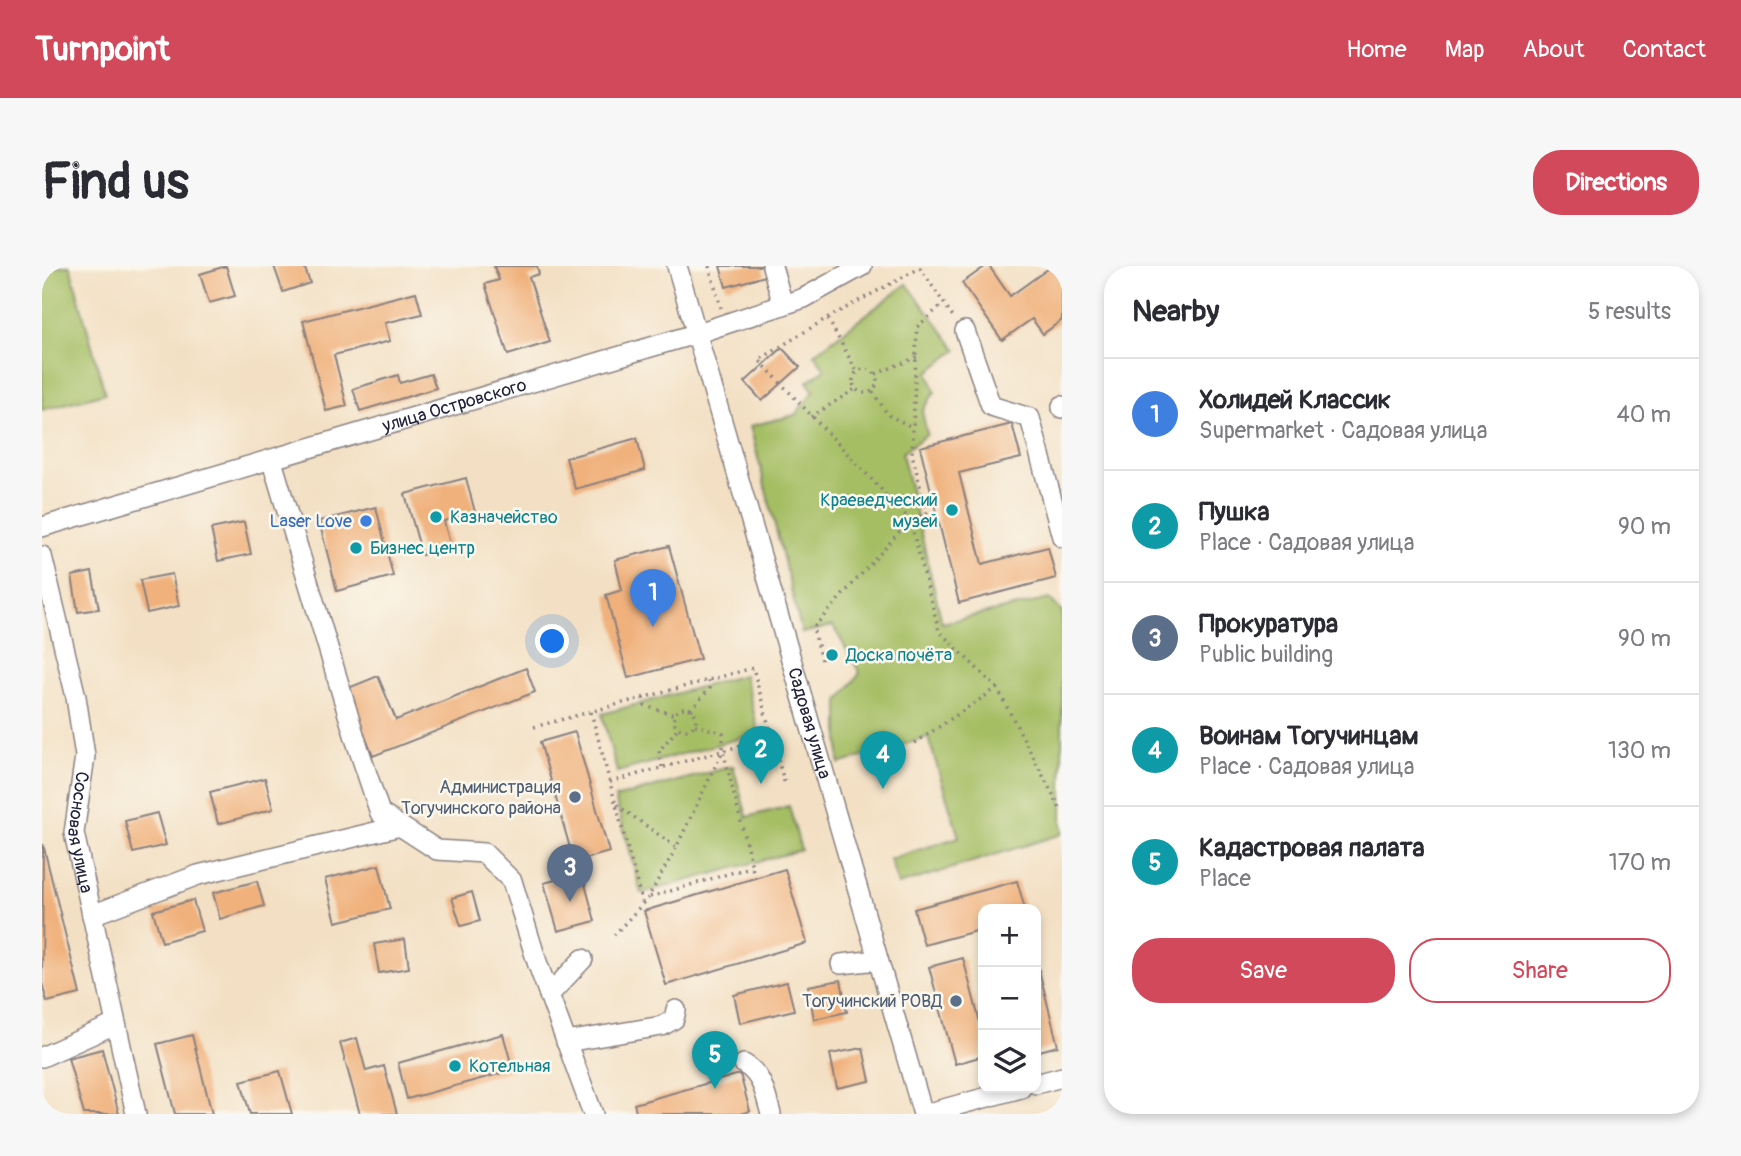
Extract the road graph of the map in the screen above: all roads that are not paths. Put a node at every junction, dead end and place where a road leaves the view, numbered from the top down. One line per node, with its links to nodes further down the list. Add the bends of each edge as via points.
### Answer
1 (677, 266): 6 (street, Садовая улица)
2 (772, 266): 4 (street)
3 (862, 266): 4 (street, улица Островского)
4 (783, 305): 6 (street, улица Островского)
5 (965, 331): 9 (street, via 991,406 1030,418)
6 (695, 334): 7 (street, улица Островского); 14 (street, Садовая улица)
7 (272, 461): 8 (street, улица Островского); 11 (street, via 380,813)
8 (42, 527)
9 (1062, 537)
10 (42, 556): 12 (street, Сосновая улица, via 76,697 85,756 74,833)
11 (400, 827): 12 (street, via 198,875); 16 (street, via 437,850 489,848 512,881)
12 (92, 915): 18 (street, Сосновая улица)
13 (583, 959): 16 (street)
14 (878, 960): 15 (street); 28 (street, Садовая улица)
15 (841, 964)
16 (549, 995): 19 (street)
17 (676, 1010): 19 (street, via 674,1019 662,1026)
18 (115, 1024): 20 (street); 25 (street, Сосновая улица)
19 (566, 1042): 26 (street)
20 (42, 1057)
21 (744, 1064): 27 (street, via 756,1071)
22 (1062, 1076): 23 (street)
23 (1041, 1082)
24 (1002, 1093): 28 (street)
25 (136, 1114)
26 (593, 1114)
27 (771, 1114)
28 (924, 1114)

